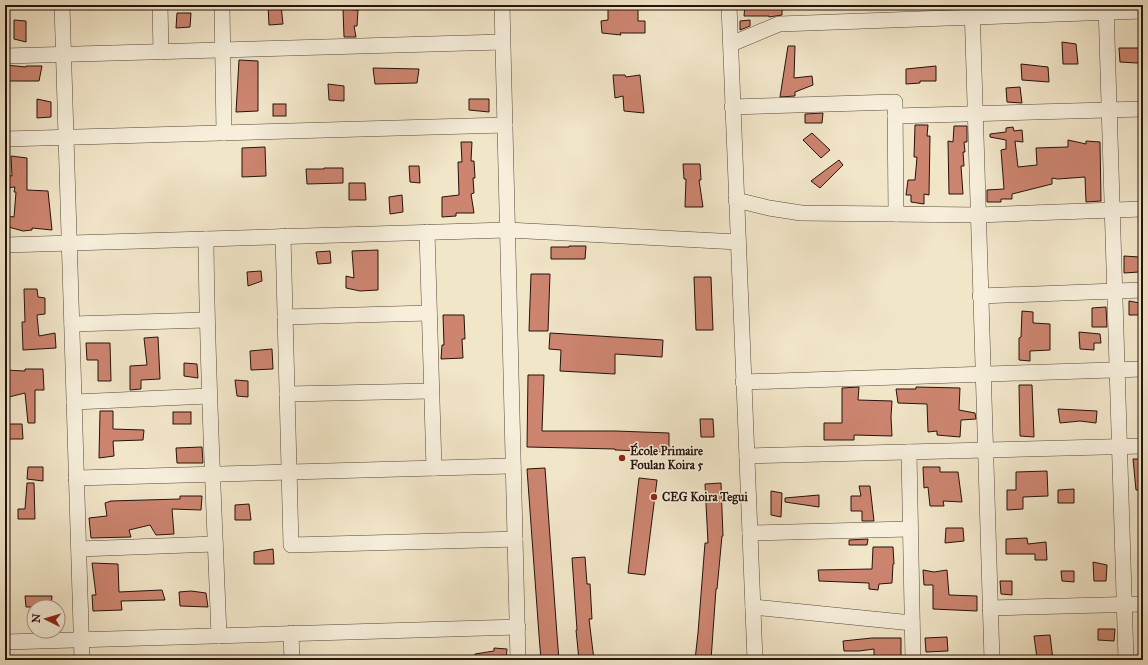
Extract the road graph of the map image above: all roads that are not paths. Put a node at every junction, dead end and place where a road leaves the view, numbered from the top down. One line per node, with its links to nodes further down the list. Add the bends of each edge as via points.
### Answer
1 (62, 5): 13 (street)
2 (160, 5): 12 (street)
3 (222, 5): 11 (street)
4 (502, 5): 9 (street)
5 (729, 5): 10 (street)
6 (1106, 9): 7 (street); 8 (street); 17 (street)
7 (972, 11): 10 (street, via 779,24); 18 (street)
8 (1143, 12)
9 (502, 42): 11 (street); 20 (street)
10 (730, 44): 15 (street)
11 (222, 50): 12 (street); 21 (street)
12 (161, 52): 13 (street)
13 (63, 54): 14 (street); 22 (street)
14 (5, 56)
15 (732, 106): 19 (street, via 895,102); 24 (street)
16 (1143, 109): 17 (street)
17 (1109, 110): 18 (street); 26 (street)
18 (975, 114): 19 (street); 28 (street)
19 (895, 116): 27 (street)
20 (505, 125): 21 (street); 29 (street)
21 (224, 133): 22 (street)
22 (66, 137): 23 (street); 34 (street)
23 (5, 139)
24 (736, 200): 27 (street, via 801,213); 33 (street)
25 (1143, 209): 26 (street)
26 (1112, 210): 28 (street); 37 (street)
27 (896, 214): 28 (street)
28 (978, 215): 38 (street)
29 (507, 230): 30 (street); 33 (street); 56 (street)
30 (427, 232): 31 (street); 39 (street)
31 (283, 236): 32 (street); 40 (street)
32 (206, 239): 34 (street); 41 (street)
33 (738, 242): 46 (street)
34 (69, 243): 35 (street); 42 (street)
35 (5, 245)
36 (1143, 290): 37 (street)
37 (1115, 291): 38 (street); 44 (street)
38 (980, 296): 45 (street)
39 (429, 313): 40 (street); 47 (street)
40 (285, 317): 48 (street)
41 (206, 320): 42 (street); 49 (street)
42 (72, 324): 50 (street)
43 (1143, 369): 44 (street)
44 (1117, 370): 45 (street); 51 (street)
45 (983, 374): 46 (street); 53 (street)
46 (744, 382): 55 (street)
47 (431, 391): 48 (street); 57 (street)
48 (287, 394): 58 (street)
49 (210, 396): 50 (street); 59 (street)
50 (74, 402): 60 (street)
51 (1120, 446): 52 (street); 53 (street); 66 (street)
52 (1143, 446)
53 (985, 450): 54 (street); 69 (street)
54 (908, 452): 55 (street); 61 (street)
55 (746, 456): 62 (street)
56 (513, 466): 57 (street); 63 (street)
57 (434, 468): 58 (street)
58 (289, 472): 59 (street); 63 (street, via 291,545)
59 (211, 474): 60 (street); 64 (street)
60 (76, 478): 65 (street)
61 (909, 529): 62 (street); 70 (street)
62 (750, 533): 68 (street)
63 (515, 539): 71 (street)
64 (215, 544): 65 (street); 73 (street)
65 (79, 549): 74 (street)
66 (1125, 604): 67 (street); 69 (street); 82 (street)
67 (1143, 604)
68 (753, 607): 70 (street); 79 (street)
69 (990, 608): 81 (street)
70 (912, 623): 80 (street)
71 (518, 627): 72 (street); 78 (street)
72 (291, 634): 73 (street); 77 (street)
73 (219, 636): 74 (street)
74 (82, 640): 75 (street); 76 (street)
75 (5, 642)
76 (82, 660)
77 (292, 660)
78 (518, 660)
79 (755, 660)
80 (913, 660)
81 (992, 660)
82 (1126, 660)

